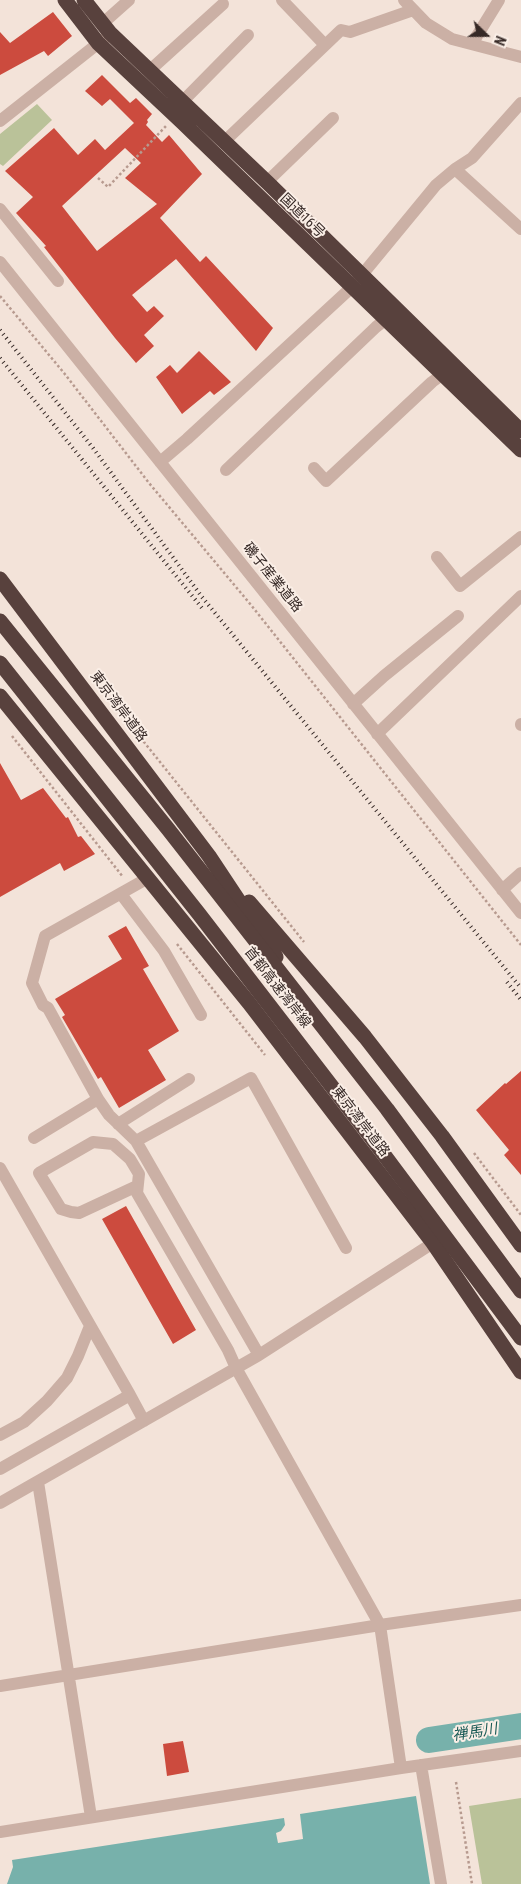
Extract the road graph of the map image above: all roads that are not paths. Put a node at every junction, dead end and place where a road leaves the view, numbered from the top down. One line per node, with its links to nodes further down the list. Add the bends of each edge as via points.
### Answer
1 (65, 0): 11 (highway, 国道16号)
2 (84, 0): 9 (highway, 国道16号)
3 (129, 0): 9 (street)
4 (282, 0): 13 (street)
5 (404, 0): 8 (street)
6 (499, 0): 12 (street)
7 (223, 4): 15 (street)
8 (413, 10): 12 (street, via 426,23 446,35); 13 (street, via 350,32 341,30)
9 (106, 28): 11 (street); 15 (highway, 国道16号)
10 (248, 35): 16 (street)
11 (98, 44): 19 (street); 27 (highway, 国道16号)
12 (472, 44): 14 (street)
13 (325, 46): 20 (street)
14 (521, 57)
15 (149, 71): 16 (highway, 国道16号)
16 (182, 102): 20 (highway, 国道16号)
17 (521, 103): 21 (street, via 472,158)
18 (333, 118): 22 (street)
19 (0, 121)
20 (223, 140): 22 (highway, 国道16号)
21 (455, 169): 24 (street); 27 (street, via 436,185)
22 (268, 183): 27 (highway, 国道16号)
23 (0, 208): 26 (street)
24 (521, 229)
25 (0, 262): 32 (street, 磯子産業道路)
26 (58, 281)
27 (357, 282): 28 (highway, 国道16号); 30 (highway, 国道16号); 32 (street)
28 (386, 319): 29 (highway, 国道16号); 34 (street)
29 (443, 374): 31 (highway, 国道16号); 33 (street, via 326,481)
30 (521, 431)
31 (521, 450)
32 (160, 462): 43 (street, 磯子産業道路)
33 (314, 468)
34 (226, 470)
35 (521, 537): 36 (street, via 460,586)
36 (437, 558)
37 (0, 579): 45 (highway, 東京湾岸道路)
38 (521, 596): 44 (street)
39 (458, 616): 43 (street)
40 (0, 621): 63 (highway, 首都高速湾岸線, bridge, via 381,1101)
41 (0, 663): 67 (highway, 首都高速湾岸線, bridge, via 230,954)
42 (0, 696): 47 (highway, 東京湾岸道路)
43 (352, 704): 44 (street, 磯子産業道路)
44 (377, 734): 48 (street, 磯子産業道路)
45 (209, 856): 61 (highway, 東京湾岸道路, via 365,1037); 64 (highway, 東京湾岸道路, bridge, via 358,1077)
46 (521, 873): 48 (street)
47 (148, 878): 49 (street); 50 (highway, 東京湾岸道路)
48 (502, 890): 51 (street, 磯子産業道路)
49 (121, 894): 52 (street, via 164,951); 54 (street, via 45,936 32,983)
50 (163, 899): 60 (highway, 東京湾岸道路, via 249,1003); 66 (highway, 東京湾岸道路, bridge, via 347,1098)
51 (521, 913)
52 (201, 1015)
53 (189, 1079): 55 (street)
54 (98, 1099): 55 (street); 56 (street)
55 (118, 1124): 57 (street)
56 (34, 1138)
57 (136, 1141): 62 (street, via 251,1078); 68 (street)
58 (0, 1168): 65 (street)
59 (137, 1186): 59 (street, via 78,1213 60,1209 39,1173 93,1142 113,1144 130,1158 139,1174); 69 (street, via 137,1193)
60 (433, 1243): 68 (street); 70 (highway, 東京湾岸道路)
61 (521, 1245)
62 (346, 1248)
63 (521, 1291)
64 (521, 1298)
65 (90, 1326): 71 (street); 73 (street, via 67,1378 24,1422)
66 (521, 1329)
67 (521, 1338)
68 (259, 1355): 69 (street)
69 (236, 1368): 72 (street); 78 (street)
70 (521, 1372)
71 (130, 1395): 72 (street); 74 (street)
72 (144, 1421): 75 (street)
73 (0, 1435)
74 (0, 1469)
75 (38, 1482): 76 (street); 79 (street)
76 (0, 1503)
77 (521, 1605): 78 (street)
78 (380, 1625): 79 (street); 83 (street)
79 (68, 1675): 80 (street); 84 (street)
80 (0, 1686)
81 (521, 1751): 82 (street)
82 (422, 1765): 83 (street); 86 (street)
83 (401, 1768): 84 (street)
84 (92, 1817): 85 (street)
85 (0, 1832)
86 (441, 1884)

